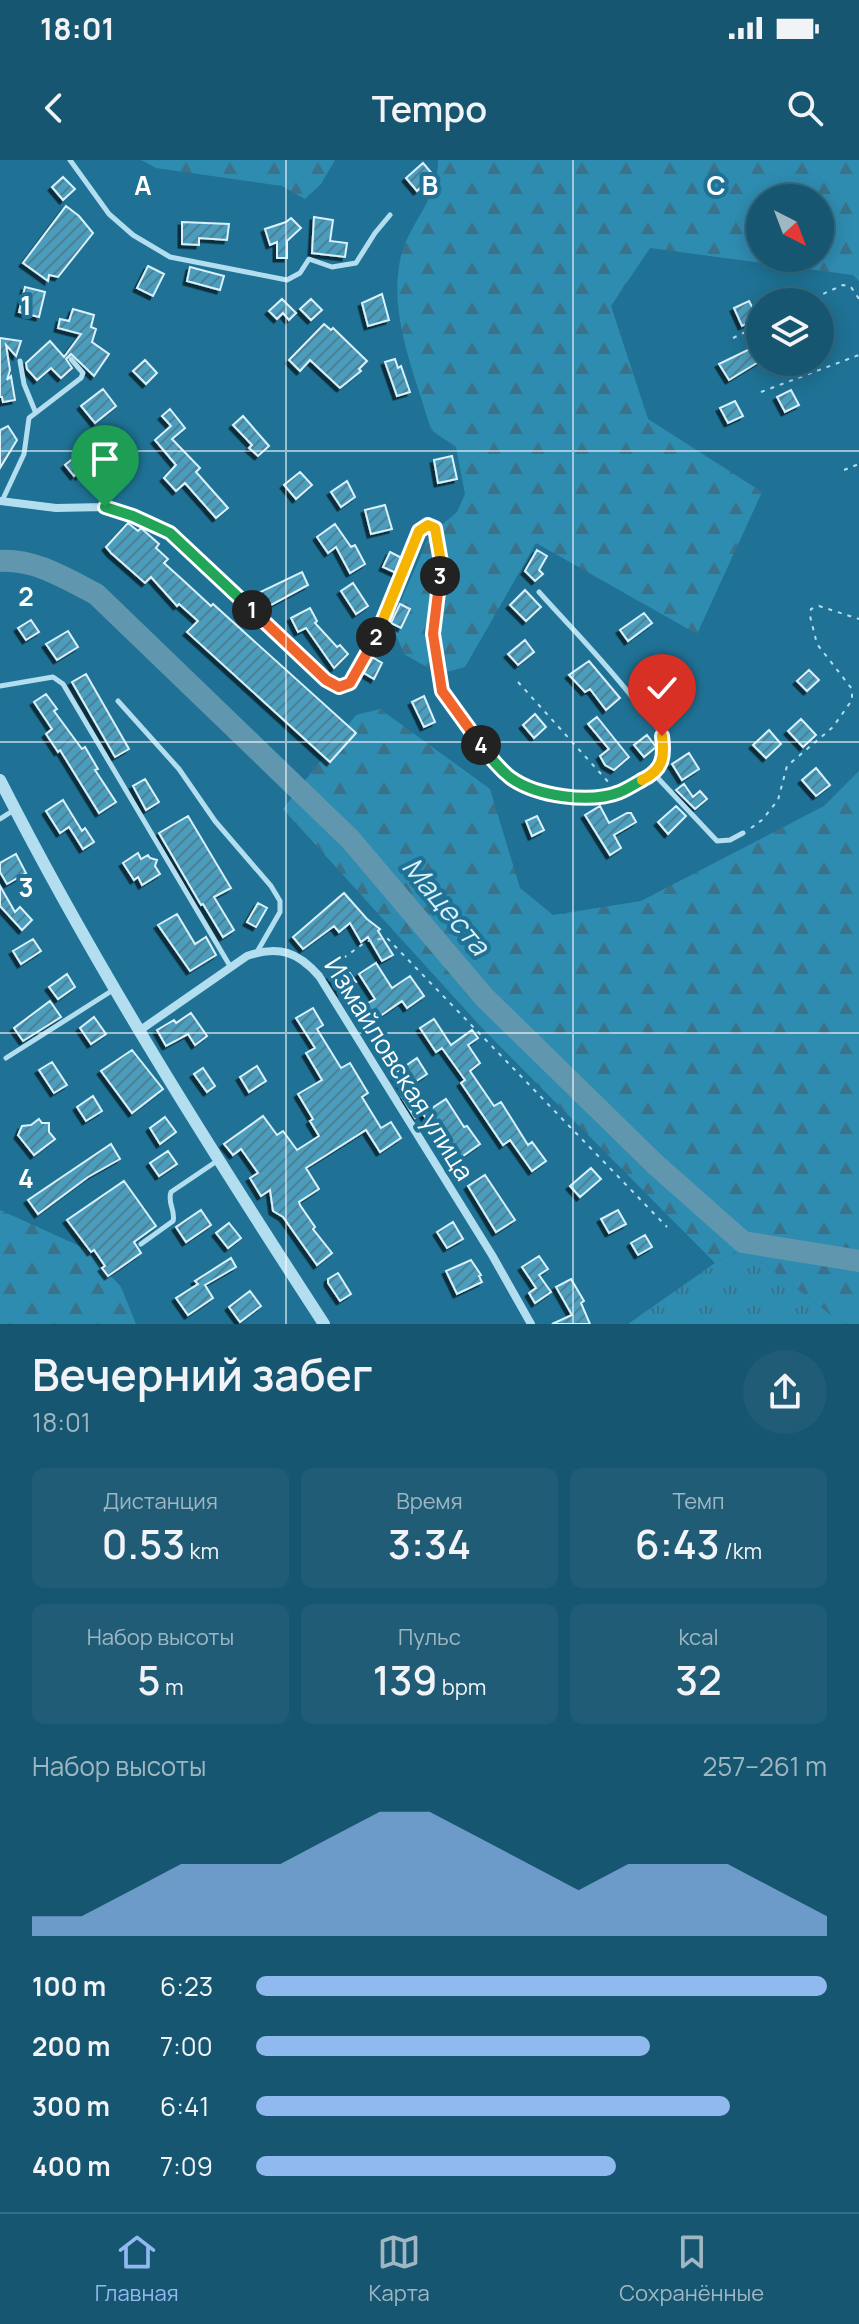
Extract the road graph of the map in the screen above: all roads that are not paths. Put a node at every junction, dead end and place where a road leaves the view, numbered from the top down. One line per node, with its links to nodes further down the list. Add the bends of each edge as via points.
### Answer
1 (70, 160): 2 (lane, via 109,214 133,235 170,257 251,274 287,280 309,259 332,267 356,263)
2 (390, 215)
3 (71, 359): 5 (lane, via 83,373 81,378)
4 (20, 361): 5 (lane)
5 (35, 411): 6 (lane, via 29,418 24,454)
6 (1, 501): 9 (street, via 105,507 170,533)
7 (539, 592): 11 (lane, via 614,673 662,736 664,752)
8 (0, 686): 17 (lane, via 53,677 63,684)
9 (339, 687): 11 (lane, via 350,683 372,647 419,531 428,525 435,528 441,562 433,634 442,691 496,765 512,779 556,796 618,793)
10 (118, 701): 16 (lane, via 179,769 276,894 280,912)
11 (654, 774): 15 (lane, via 717,841)
12 (0, 780): 13 (street)
13 (15, 809): 14 (lane); 18 (street)
14 (0, 819)
15 (743, 833)
16 (255, 954): 17 (street, Измайловская улица); 24 (street, Измайловская улица, via 292,952 319,976)
17 (230, 966): 19 (street, Измайловская улица)
18 (114, 989): 19 (street); 20 (lane)
19 (139, 1031): 21 (street)
20 (6, 1058)
21 (218, 1160): 22 (lane, via 171,1192 173,1221); 23 (street)
22 (141, 1244)
23 (324, 1324)
24 (531, 1324)

